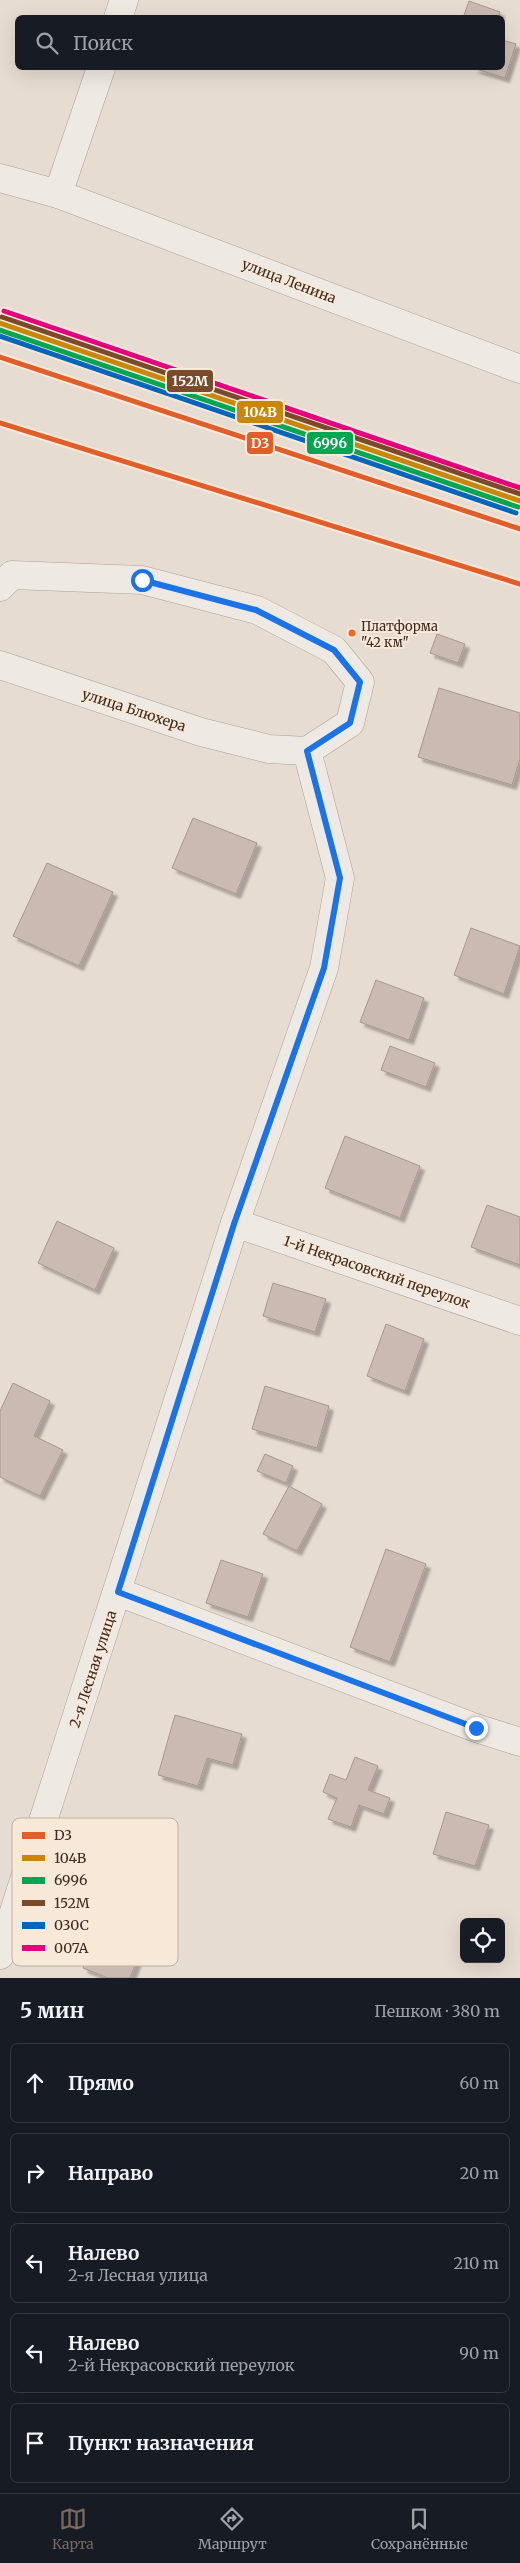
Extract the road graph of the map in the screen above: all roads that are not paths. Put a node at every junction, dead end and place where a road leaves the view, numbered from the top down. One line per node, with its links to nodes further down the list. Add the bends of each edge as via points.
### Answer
1 (124, 0): 2 (street)
2 (119, 15)
3 (100, 70): 5 (street)
4 (0, 178): 5 (street, улица Ленина)
5 (58, 194): 6 (street, улица Ленина)
6 (520, 369)
7 (0, 588): 9 (street, via 12,575 142,580 256,610 334,650 360,682 354,709 350,723)
8 (0, 666): 9 (street, улица Блюхера, via 201,732 268,749)
9 (307, 751): 10 (street, 2-я Лесная улица, via 340,878 324,968)
10 (234, 1224): 11 (street, 1-й Некрасовский переулок); 12 (street, 2-я Лесная улица)
11 (520, 1321)
12 (118, 1592): 13 (street); 14 (street, 2-я Лесная улица)
13 (520, 1742)
14 (45, 1818)
15 (12, 1918): 16 (street, 2-я Лесная улица)
16 (0, 1955)

